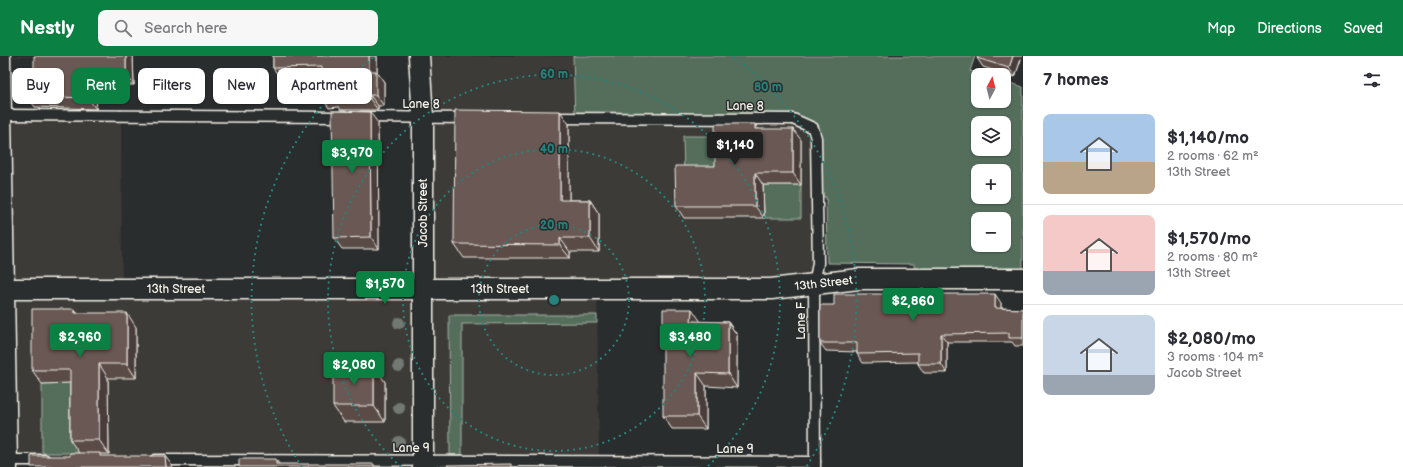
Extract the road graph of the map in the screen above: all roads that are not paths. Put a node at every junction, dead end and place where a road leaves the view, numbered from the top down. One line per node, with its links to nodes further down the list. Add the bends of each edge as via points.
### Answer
1 (0, 56): 3 (street)
2 (419, 56): 4 (street, Jacob Street)
3 (1, 115): 4 (lane, Lane 8); 10 (street)
4 (423, 117): 5 (lane, Lane 8); 11 (street, Jacob Street)
5 (481, 118)
6 (544, 118): 7 (lane, Lane 8, via 794,119)
7 (813, 128): 9 (lane, Lane F, via 816,138 818,264)
8 (1023, 279): 9 (street, 13th Street, via 859,279)
9 (814, 284): 11 (street, 13th Street, via 771,289); 16 (lane, Lane F)
10 (2, 289): 11 (street, 13th Street); 14 (street)
11 (423, 289): 15 (street, Jacob Street)
12 (53, 460): 14 (lane)
13 (147, 460): 15 (lane, Lane 9)
14 (7, 463)
15 (423, 464): 16 (lane, Lane 9)
16 (815, 464)

